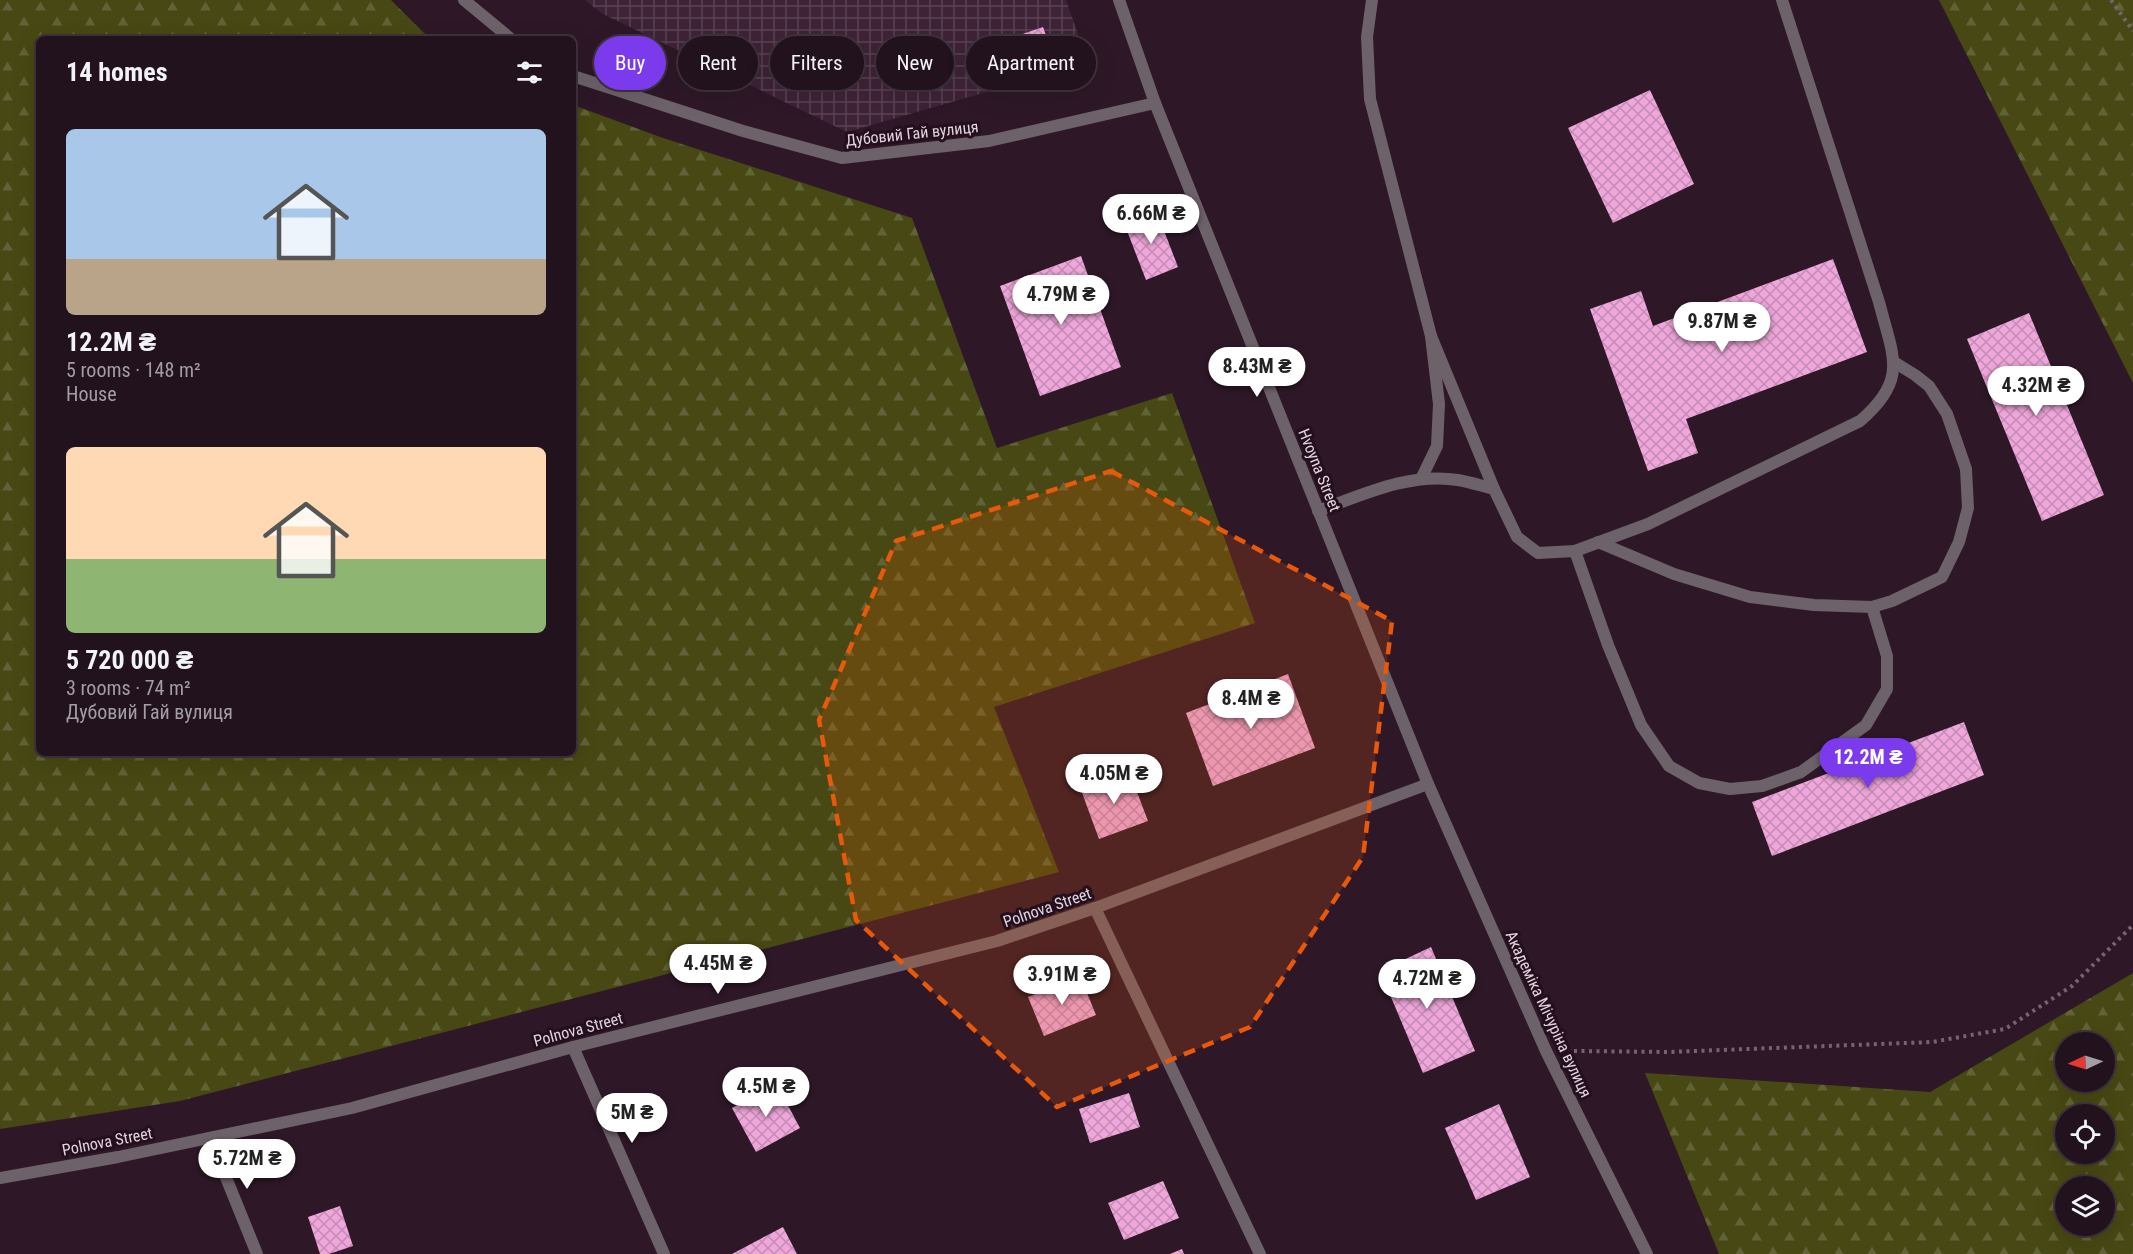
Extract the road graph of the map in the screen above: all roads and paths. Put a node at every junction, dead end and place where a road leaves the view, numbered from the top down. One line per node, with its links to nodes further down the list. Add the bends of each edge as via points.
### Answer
1 (464, 0): 7 (street)
2 (1119, 0): 9 (street, Hvoyna Street)
3 (1372, 0): 10 (street, via 1367,37 1370,99)
4 (1782, 0): 11 (street, via 1879,302)
5 (2111, 0): 6 (path)
6 (2133, 31)
7 (507, 36)
8 (576, 77): 9 (street, Дубовий Гай вулиця, via 743,131 842,158 988,141)
9 (1155, 103): 14 (street, Hvoyna Street)
10 (1431, 336): 12 (street, via 1438,404 1437,446); 13 (street)
11 (1894, 362): 15 (street, via 1890,388 1878,406 1860,421 1648,524); 17 (street, via 1929,386 1947,414 1966,469 1968,508 1959,542 1942,577)
12 (1421, 479): 13 (street, via 1456,480); 14 (street)
13 (1494, 489): 16 (street, via 1517,537 1538,553)
14 (1318, 511): 18 (street, Hvoyna Street)
15 (1599, 542): 16 (street); 17 (street, via 1674,574 1750,597)
16 (1575, 550): 17 (street, via 1641,725 1669,766 1699,783 1730,789 1762,786 1801,772 1866,725 1887,689 1887,656)
17 (1872, 608)
18 (1428, 784): 19 (street, Polnova Street); 22 (street, Академіка Мічуріна вулиця)
19 (1095, 908): 21 (street, Polnova Street, via 997,941); 27 (street)
20 (2133, 925): 22 (path, via 2072,986 2005,1029 1932,1042 1669,1052)
21 (573, 1047): 23 (street, Polnova Street, via 352,1108); 26 (street)
22 (1546, 1051): 28 (street, Академіка Мічуріна вулиця)
23 (210, 1138): 24 (street, Polnova Street); 25 (street)
24 (0, 1178)
25 (257, 1254)
26 (664, 1254)
27 (1260, 1254)
28 (1647, 1254)

